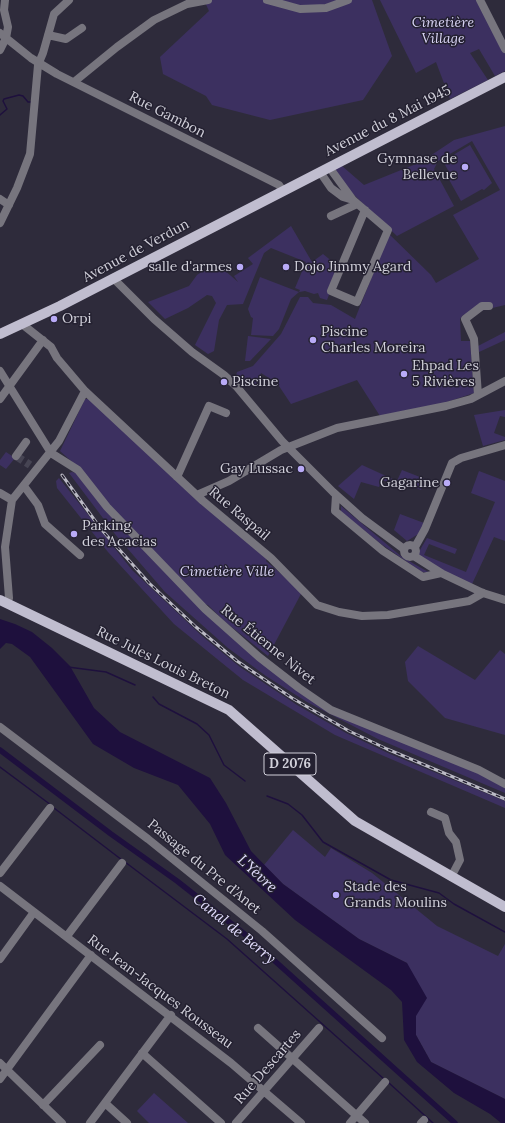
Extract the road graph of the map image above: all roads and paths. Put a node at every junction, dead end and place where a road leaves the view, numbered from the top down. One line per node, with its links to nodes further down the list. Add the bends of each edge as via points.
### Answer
1 (5, 0): 8 (street, via 4,10 8,27)
2 (69, 0): 9 (street, via 54,14)
3 (208, 0): 14 (street, via 180,7 154,20)
4 (267, 0): 5 (street, via 300,9 326,8)
5 (348, 0)
6 (480, 0): 11 (street)
7 (82, 28): 9 (street, via 66,39)
8 (3, 35): 10 (street); 12 (street, Rue Gambon)
9 (48, 36): 12 (street)
10 (0, 50)
11 (505, 50)
12 (39, 62): 14 (street, Rue Gambon); 19 (street, via 30,154)
13 (505, 76): 15 (main road, Avenue du 8 Mai 1945)
14 (74, 82): 16 (street, Rue Gambon, via 279,185)
15 (324, 169): 16 (main road, Avenue du 8 Mai 1945); 18 (street)
16 (283, 191): 23 (main road, Avenue de Verdun)
17 (0, 199): 19 (street)
18 (355, 202): 20 (street); 21 (street)
19 (9, 206): 22 (street)
20 (365, 210): 20 (street, via 388,230 357,302 331,291)
21 (331, 216)
22 (0, 223)
23 (113, 278): 25 (main road, Avenue de Verdun); 37 (street, via 159,324 230,380)
24 (489, 306): 32 (street, via 482,306 465,319 474,339)
25 (22, 324): 26 (main road, Avenue de Verdun); 27 (street, Rue Raspail)
26 (2, 331)
27 (43, 340): 30 (street); 31 (street, Rue Raspail)
28 (0, 371): 30 (street)
29 (505, 381): 32 (street)
30 (9, 386): 33 (street); 38 (street)
31 (85, 391): 38 (street, via 60,441); 42 (street, Rue Raspail)
32 (478, 395): 37 (street, via 433,409 337,428)
33 (0, 399)
34 (226, 413): 42 (street, via 209,406)
35 (26, 442): 39 (street)
36 (505, 445): 48 (street, via 452,463)
37 (287, 447): 45 (street, via 229,481); 46 (street)
38 (51, 453): 41 (street); 57 (street, Rue Étienne Nivet, via 78,470 107,507 205,609 299,688 341,714 479,770)
39 (16, 456)
40 (30, 465): 41 (street)
41 (37, 469): 43 (street)
42 (177, 477): 45 (street, Rue Raspail)
43 (24, 486): 47 (street); 50 (street, via 38,505 45,524)
44 (0, 493): 47 (street)
45 (197, 495): 53 (street, Rue Raspail, via 271,558 317,605 362,616 388,615 469,601)
46 (336, 495): 49 (street); 52 (street, via 335,511 383,551 423,577)
47 (12, 500): 55 (street, via 4,547 9,598)
48 (415, 547): 49 (street, via 408,545); 51 (street)
49 (404, 549): 51 (street, via 405,556)
50 (80, 555)
51 (414, 556): 52 (street)
52 (441, 573): 53 (street)
53 (483, 593): 54 (street)
54 (505, 600)
55 (4, 602): 62 (main road, Rue Jules Louis Breton / D 2076, via 229,710 355,821)
56 (0, 727): 72 (street, Passage du Pre d’Anet, via 148,839 262,931)
57 (505, 784)
58 (50, 808): 61 (street)
59 (431, 812): 62 (street, via 445,818 449,833 456,842 460,860)
60 (122, 863): 66 (street)
61 (0, 873)
62 (451, 877): 64 (main road, D 2076)
63 (0, 886): 65 (street, Rue Jean-Jacques Rousseau)
64 (505, 907)
65 (34, 912): 66 (street, Rue Jean-Jacques Rousseau); 68 (street)
66 (67, 936): 67 (street, Rue Jean-Jacques Rousseau)
67 (91, 955): 69 (street, Rue Jean-Jacques Rousseau); 77 (street)
68 (0, 959)
69 (171, 1015): 74 (street); 80 (street, Rue Jean-Jacques Rousseau)
70 (258, 1028): 75 (street)
71 (319, 1028): 75 (street, Rue Descartes)
72 (382, 1038)
73 (100, 1045): 82 (street)
74 (142, 1053): 81 (street); 87 (street)
75 (292, 1059): 80 (street, Rue Descartes); 83 (street)
76 (0, 1063): 77 (street)
77 (7, 1069): 78 (street); 82 (street)
78 (0, 1079)
79 (385, 1082): 83 (street)
80 (264, 1091): 88 (street, Rue Descartes); 89 (street, Rue Jean-Jacques Rousseau)
81 (104, 1103): 85 (street); 86 (street)
82 (43, 1105): 84 (street)
83 (356, 1116): 90 (street); 91 (street)
84 (62, 1123)
85 (90, 1123)
86 (127, 1123)
87 (221, 1123)
88 (236, 1123)
89 (301, 1123)
90 (350, 1123)
91 (365, 1123)

